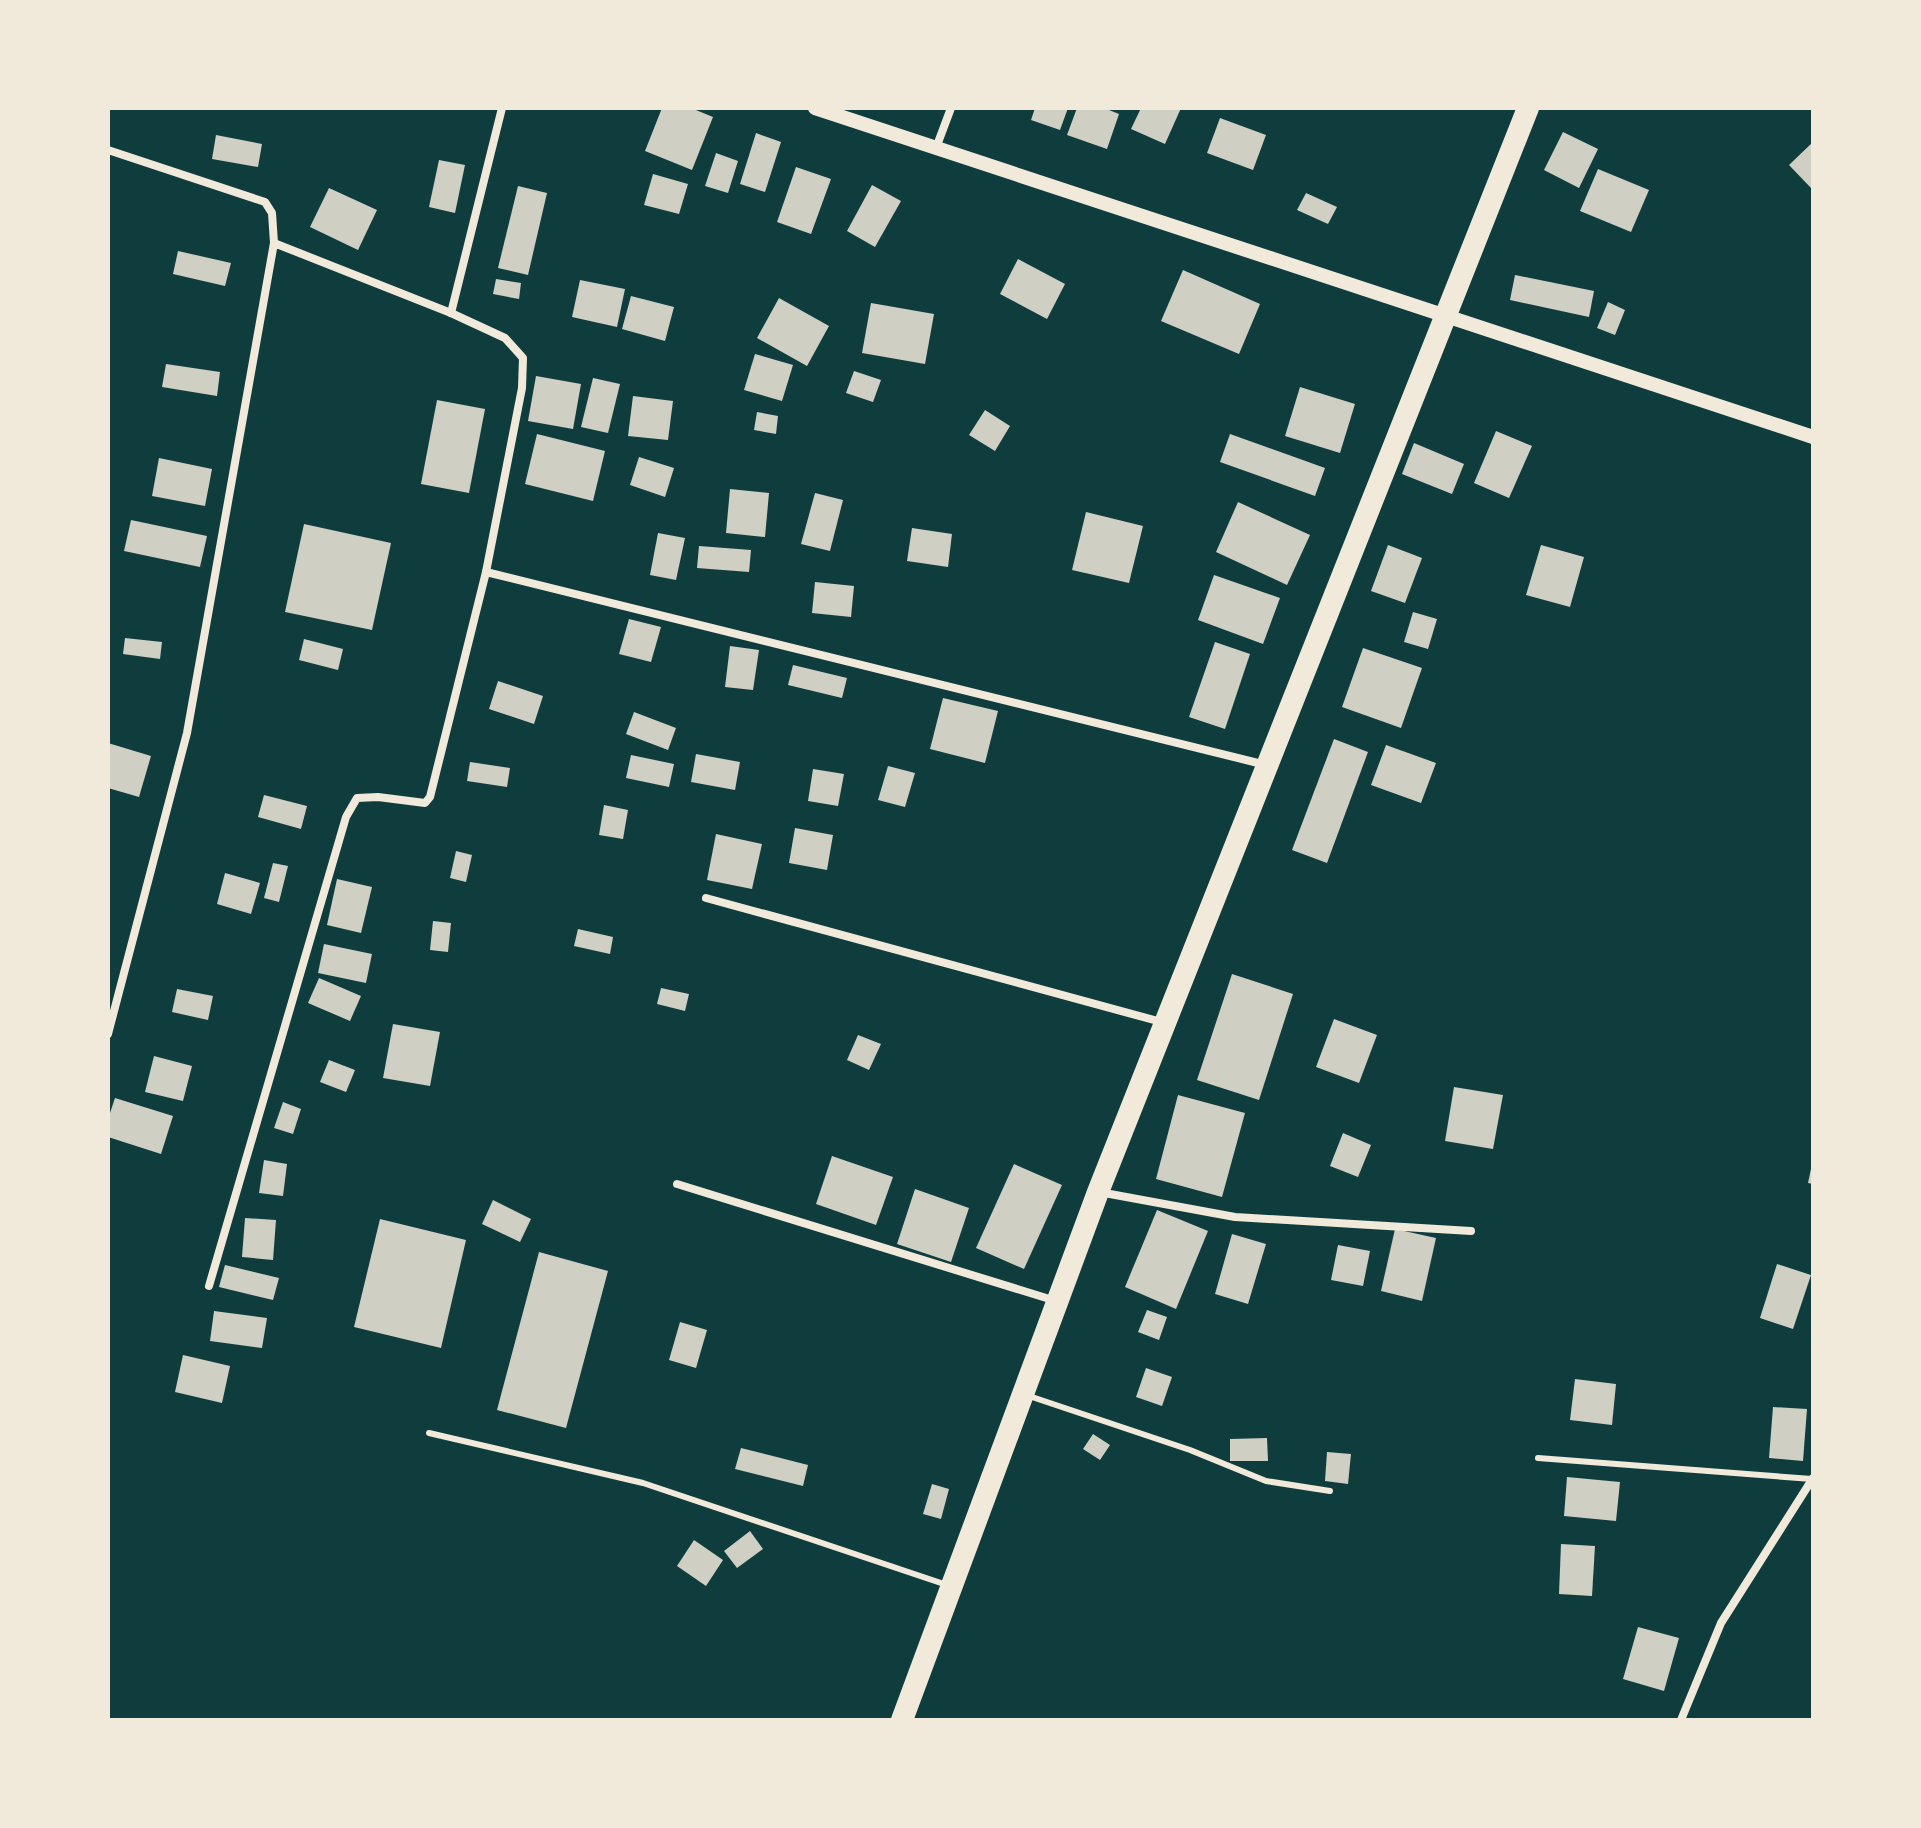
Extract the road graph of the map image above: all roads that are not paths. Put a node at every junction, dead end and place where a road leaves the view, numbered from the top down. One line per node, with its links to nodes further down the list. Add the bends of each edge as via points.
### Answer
1 (502, 108): 8 (street)
2 (815, 108): 5 (street)
3 (951, 108): 5 (street)
4 (1528, 108): 9 (highway)
5 (936, 148): 9 (street)
6 (108, 150): 7 (street, via 265,202 272,213)
7 (274, 243): 8 (street); 15 (street, via 187,733)
8 (451, 313): 11 (street, via 505,338 523,358 522,388)
9 (1445, 317): 10 (street); 12 (highway)
10 (1813, 437)
11 (486, 572): 12 (street); 19 (street, via 430,797 425,803 357,798 346,817)
12 (1266, 765): 14 (highway)
13 (706, 898): 14 (street)
14 (1166, 1023): 17 (highway)
15 (108, 1034)
16 (677, 1184): 20 (street)
17 (1098, 1192): 18 (street, via 1235,1217); 20 (highway)
18 (1471, 1231)
19 (209, 1286)
20 (1056, 1301): 21 (highway)
21 (1022, 1393): 25 (lane, via 1266,1481); 26 (highway)
22 (429, 1433): 26 (lane, via 643,1483)
23 (1538, 1458): 24 (lane)
24 (1813, 1478): 28 (street, via 1721,1623)
25 (1330, 1491)
26 (951, 1586): 27 (highway)
27 (902, 1720)
28 (1681, 1720)

